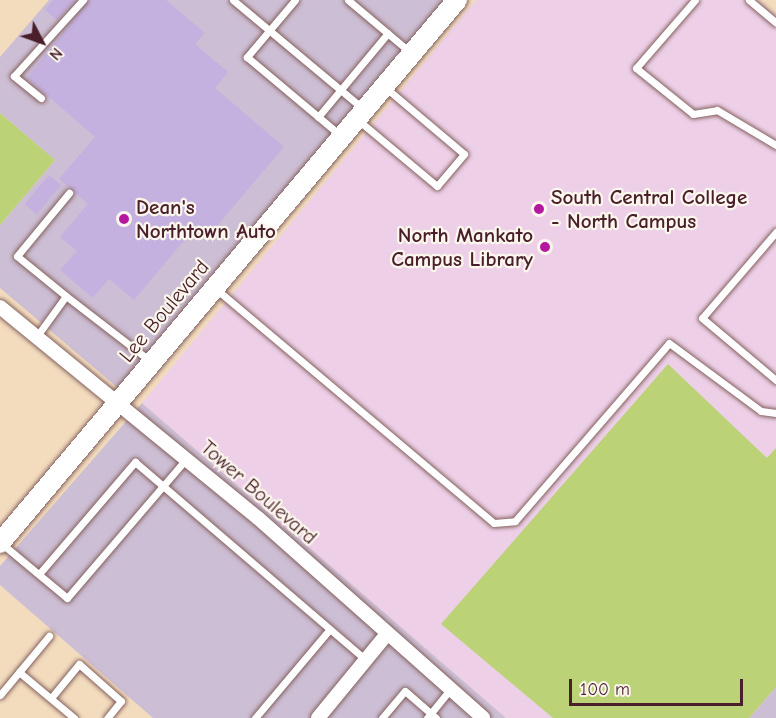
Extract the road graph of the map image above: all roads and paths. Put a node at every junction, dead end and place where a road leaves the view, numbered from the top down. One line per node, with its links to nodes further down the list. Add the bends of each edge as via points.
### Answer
1 (83, 0): 14 (lane, via 14,76)
2 (233, 0): 9 (lane)
3 (295, 0): 9 (lane)
4 (348, 0): 10 (lane)
5 (457, 0): 11 (street, Lee Boulevard)
6 (695, 0): 18 (lane, via 636,68 693,114 725,112)
7 (748, 0): 8 (lane)
8 (776, 23)
9 (269, 30): 13 (lane); 16 (lane, via 247,57)
10 (388, 33): 11 (lane); 13 (lane)
11 (412, 54): 12 (street, Lee Boulevard)
12 (384, 87): 15 (street, Lee Boulevard); 15 (lane, via 464,154 437,186)
13 (341, 90): 15 (lane); 16 (lane)
14 (40, 98)
15 (361, 115): 17 (street, Lee Boulevard)
16 (318, 117): 17 (lane)
17 (342, 137): 21 (street, Lee Boulevard)
18 (776, 145)
19 (69, 193): 22 (lane, via 16,256)
20 (776, 232): 26 (lane, via 702,318)
21 (215, 288): 25 (street, Lee Boulevard); 28 (lane, via 494,524 515,521 669,343 761,411)
22 (66, 296): 24 (lane); 25 (lane)
23 (0, 307): 24 (street, Tower Boulevard)
24 (37, 336): 27 (street, Tower Boulevard)
25 (152, 362): 27 (street, Lee Boulevard)
26 (776, 380)
27 (120, 401): 29 (street, Tower Boulevard); 31 (street, Lee Boulevard)
28 (776, 413)
29 (187, 458): 30 (lane); 34 (street, Tower Boulevard)
30 (163, 486): 32 (lane, via 67,597); 32 (lane, via 135,462); 33 (lane)
31 (0, 543): 32 (lane)
32 (39, 574)
33 (330, 629): 36 (lane); 44 (lane)
34 (387, 634): 36 (street); 38 (street, Tower Boulevard)
35 (50, 636): 37 (lane)
36 (366, 660): 45 (street)
37 (20, 672): 39 (lane); 40 (lane)
38 (450, 690): 41 (lane); 47 (street, Tower Boulevard)
39 (0, 695)
40 (51, 698): 42 (lane); 43 (lane, via 79,664 121,701)
41 (431, 716): 46 (lane, via 405,691)
42 (74, 718)
43 (107, 718)
44 (255, 718)
45 (318, 718)
46 (382, 718)
47 (483, 718)

